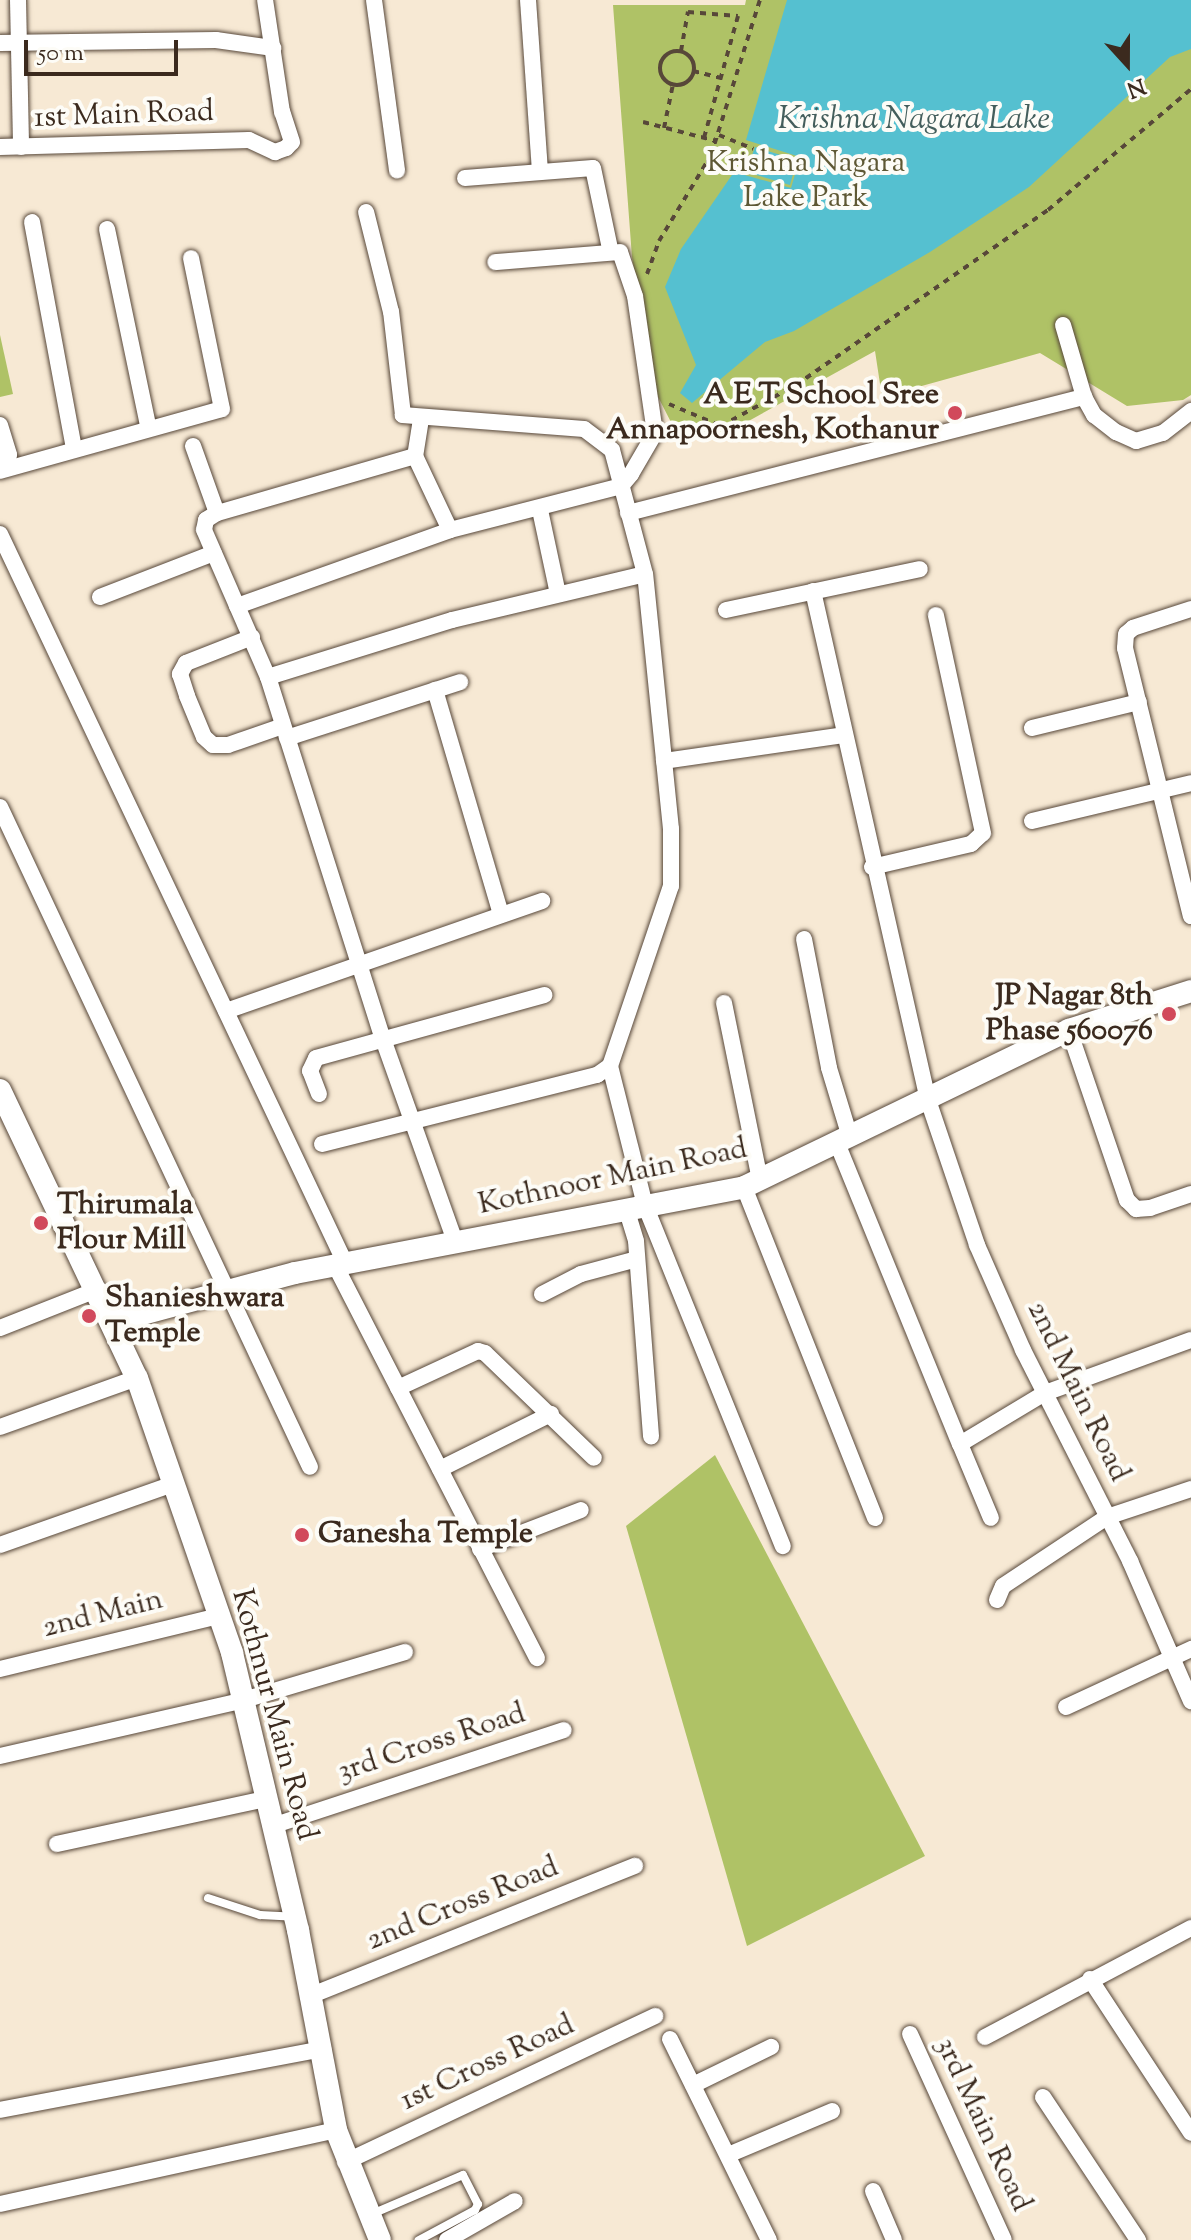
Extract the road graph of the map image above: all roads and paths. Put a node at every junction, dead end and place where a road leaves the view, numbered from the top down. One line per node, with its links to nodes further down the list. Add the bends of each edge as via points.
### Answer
1 (18, 0): 7 (street)
2 (265, 0): 8 (street)
3 (374, 0): 24 (street)
4 (528, 0): 25 (street)
5 (760, 0): 16 (path)
6 (0, 43): 7 (street)
7 (18, 43): 8 (street, via 216,40); 20 (street)
8 (273, 48): 20 (street, 1st Main Road, via 292,142 286,148 275,152 249,140)
9 (681, 51): 10 (path, via 694,64); 11 (path, via 688,12 738,16); 12 (path, via 662,60 660,71)
10 (693, 71): 11 (path); 12 (path, via 691,79)
11 (721, 78): 17 (path)
12 (673, 84): 15 (path)
13 (1191, 89): 35 (path, via 1048,210 796,385 721,426 669,404)
14 (643, 122): 15 (path)
15 (664, 128): 17 (path)
16 (719, 135): 18 (path); 21 (path)
17 (704, 138): 18 (path)
18 (716, 141): 22 (path)
19 (0, 147): 20 (street, 1st Main Road)
20 (21, 147)
21 (753, 149)
22 (706, 162): 23 (path); 33 (path, via 659,241)
23 (744, 168)
24 (397, 170)
25 (540, 172): 26 (street); 30 (street, via 593,168)
26 (465, 178)
27 (366, 212): 38 (street, via 391,312 399,403 403,415)
28 (32, 222): 42 (street)
29 (107, 229): 40 (street)
30 (610, 249): 32 (street); 46 (street, via 620,252 635,296 655,433)
31 (191, 258): 40 (street, via 222,409)
32 (495, 262)
33 (646, 277)
34 (1063, 325): 36 (street)
35 (665, 391)
36 (1084, 397): 37 (street, via 1094,415 1136,441 1163,433); 49 (street)
37 (1191, 411)
38 (421, 419): 43 (street); 46 (street, via 584,429 612,450)
39 (0, 425): 44 (street, via 9,455)
40 (148, 426): 42 (street)
41 (193, 446): 48 (street)
42 (74, 448): 45 (street)
43 (415, 456): 48 (street); 50 (street)
44 (0, 462)
45 (0, 471)
46 (626, 480): 47 (street); 49 (street)
47 (540, 510): 50 (street); 56 (street)
48 (217, 513): 52 (street, via 206,520 204,530)
49 (628, 513): 54 (street)
50 (450, 530): 58 (street)
51 (0, 534): 84 (street)
52 (214, 553): 57 (street); 58 (street)
53 (920, 569): 55 (street)
54 (645, 574): 56 (street); 70 (street)
55 (813, 591): 60 (street); 69 (street, 2nd Main Road)
56 (558, 594): 63 (street, via 452,620)
57 (100, 597)
58 (237, 606): 62 (street)
59 (1191, 609): 66 (street, via 1126,634)
60 (726, 610)
61 (936, 615): 75 (street, via 983,833 971,844)
62 (252, 637): 63 (street); 68 (street, via 186,663 180,674 187,696 204,737 213,745)
63 (268, 677): 68 (street)
64 (460, 682): 65 (street)
65 (435, 690): 68 (street); 77 (street)
66 (1139, 702): 67 (street); 72 (street)
67 (1032, 728)
68 (285, 732): 80 (street)
69 (844, 735): 70 (street); 75 (street, 2nd Main Road)
70 (664, 761): 87 (street, via 671,886)
71 (1191, 783): 72 (street)
72 (1162, 792): 74 (street); 78 (street)
73 (0, 807): 101 (street)
74 (1032, 821)
75 (872, 867): 90 (street, 2nd Main Road)
76 (542, 901): 77 (street)
77 (501, 914): 80 (street)
78 (1191, 916)
79 (804, 939): 92 (street)
80 (360, 961): 84 (street); 86 (street)
81 (1191, 991): 85 (main road, Kothnoor Main Road)
82 (544, 995): 86 (street)
83 (724, 1003): 94 (street)
84 (226, 1011): 99 (street)
85 (1069, 1030): 90 (main road, Kothnoor Main Road); 95 (street, via 1127,1200 1136,1209 1150,1208)
86 (383, 1039): 89 (street, via 316,1058 310,1071); 91 (street)
87 (610, 1066): 91 (street, via 597,1075); 96 (street)
88 (0, 1090): 100 (main road, Kothnur Main Road)
89 (319, 1094)
90 (928, 1100): 92 (main road, Kothnoor Main Road); 108 (street, 2nd Main Road, via 977,1245)
91 (415, 1122): 93 (street); 97 (street)
92 (844, 1140): 94 (main road, Kothnoor Main Road); 112 (street)
93 (322, 1144)
94 (752, 1184): 96 (main road, Kothnoor Main Road); 120 (street)
95 (1191, 1194)
96 (636, 1207): 97 (main road, Kothnoor Main Road); 98 (street); 123 (street)
97 (455, 1241): 99 (main road, Kothnoor Main Road)
98 (637, 1259): 102 (street, via 581,1274); 111 (street)
99 (340, 1264): 101 (main road, Kothnoor Main Road); 107 (street)
100 (99, 1289): 103 (main road, Kothnur Main Road); 104 (street)
101 (229, 1289): 103 (main road, Kothnoor Main Road); 114 (street)
102 (542, 1294)
103 (113, 1322): 106 (main road, Kothnur Main Road)
104 (0, 1328)
105 (1191, 1340): 108 (street)
106 (137, 1378): 110 (street); 116 (main road, Kothnur Main Road)
107 (398, 1388): 109 (street, via 478,1351 494,1358); 115 (street)
108 (1045, 1393): 112 (street); 119 (street, 2nd Main Road)
109 (551, 1414): 113 (street); 115 (street)
110 (0, 1427)
111 (651, 1436)
112 (960, 1444): 121 (street)
113 (594, 1458)
114 (310, 1467)
115 (440, 1469): 124 (street)
116 (173, 1484): 122 (street); 126 (main road, Kothnur Main Road)
117 (1191, 1489): 119 (street)
118 (581, 1510): 124 (street)
119 (1107, 1517): 125 (street, via 1003,1586); 129 (street, 2nd Main Road)
120 (875, 1518)
121 (991, 1518)
122 (0, 1545)
123 (783, 1546)
124 (480, 1549): 130 (street)
125 (997, 1600)
126 (219, 1616): 131 (street, 2nd Main); 132 (main road, Kothnur Main Road)
127 (1191, 1649): 129 (street)
128 (405, 1652): 132 (street)
129 (1173, 1657): 133 (street, 2nd Main Road); 134 (street)
130 (537, 1658)
131 (0, 1669)
132 (244, 1700): 136 (street); 137 (main road, Kothnur Main Road)
133 (1191, 1701)
134 (1066, 1707)
135 (564, 1730): 138 (street, 3rd Cross Road)
136 (0, 1756)
137 (266, 1799): 138 (main road, Kothnur Main Road); 139 (street)
138 (272, 1826): 142 (main road, Kothnur Main Road)
139 (57, 1844)
140 (635, 1866): 145 (street, 2nd Cross Road)
141 (208, 1898): 142 (lane, via 260,1915)
142 (294, 1917): 145 (main road, Kothnur Main Road)
143 (1191, 1928): 144 (street)
144 (1090, 1979): 148 (street); 157 (street)
145 (312, 1995): 151 (main road, Kothnur Main Road)
146 (655, 2016): 159 (street, 1st Cross Road)
147 (910, 2034): 169 (street, 3rd Main Road)
148 (985, 2037)
149 (670, 2039): 152 (street)
150 (771, 2047): 152 (street)
151 (323, 2049): 154 (street); 156 (main road, Kothnur Main Road)
152 (693, 2085): 158 (street)
153 (1043, 2097): 170 (street)
154 (0, 2110)
155 (832, 2111): 158 (street)
156 (336, 2130): 159 (main road, Kothnur Main Road); 162 (street)
157 (1191, 2133)
158 (728, 2155): 167 (street)
159 (345, 2162): 163 (main road, Kothnur Main Road)
160 (873, 2191): 168 (street)
161 (515, 2201): 166 (street)
162 (0, 2204)
163 (366, 2217): 164 (main road, Kothnur Main Road); 165 (lane, via 463,2175 478,2204 475,2210)
164 (380, 2240)
165 (419, 2240)
166 (447, 2240)
167 (769, 2240)
168 (894, 2240)
169 (1004, 2240)
170 (1138, 2240)

